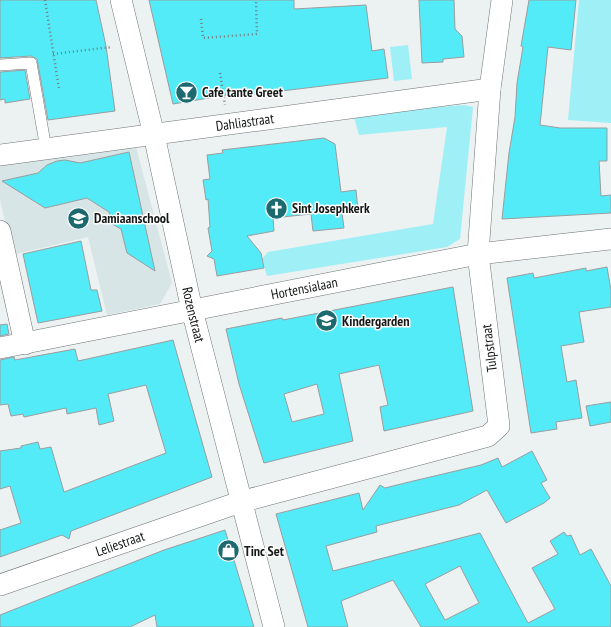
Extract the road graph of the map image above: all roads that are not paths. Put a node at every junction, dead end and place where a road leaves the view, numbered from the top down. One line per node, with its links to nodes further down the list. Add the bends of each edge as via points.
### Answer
1 (121, 0): 5 (street, Rozenstraat)
2 (502, 0): 4 (street, Tulpstraat)
3 (0, 65): 6 (lane, via 31,63)
4 (490, 89): 5 (street, Dahliastraat); 10 (street, Tulpstraat)
5 (154, 135): 6 (street, Dahliastraat); 11 (street, Rozenstraat)
6 (46, 149): 7 (street, Dahliastraat)
7 (0, 155)
8 (0, 231): 12 (street)
9 (611, 239): 10 (street, Hortensialaan)
10 (478, 254): 11 (street, Hortensialaan); 14 (street, Tulpstraat, via 499,426 488,436)
11 (192, 310): 12 (street, Hortensialaan); 14 (street, Rozenstraat)
12 (25, 344): 13 (street, Hortensialaan)
13 (0, 348)
14 (240, 502): 15 (street, Leliestraat); 16 (street, Rozenstraat)
15 (0, 585)
16 (274, 627)

